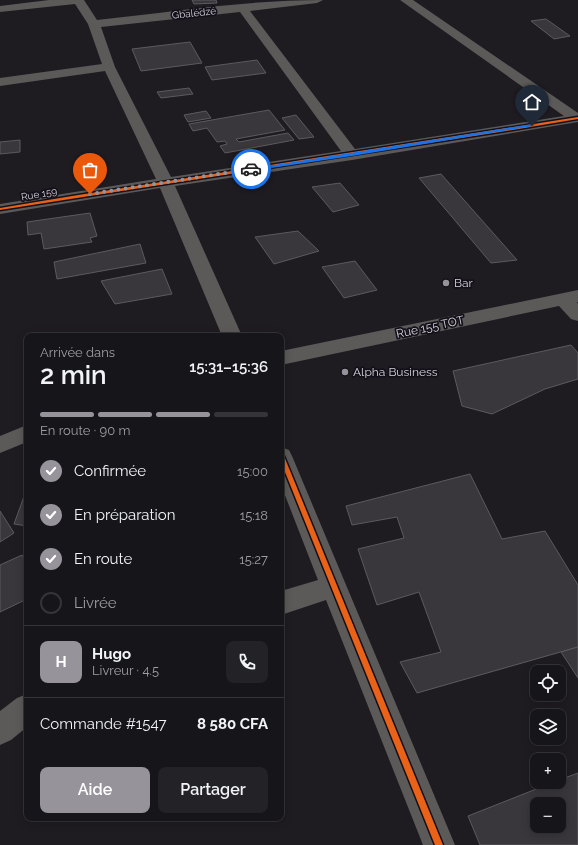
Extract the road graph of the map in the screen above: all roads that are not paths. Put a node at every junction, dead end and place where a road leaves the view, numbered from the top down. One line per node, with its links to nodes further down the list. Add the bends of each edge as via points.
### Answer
1 (78, 0): 5 (street); 6 (street)
2 (317, 0): 4 (street, Gbalédzé)
3 (406, 0): 9 (street)
4 (242, 7): 6 (street, Gbalédzé); 10 (street)
5 (0, 9)
6 (94, 24): 7 (street)
7 (109, 67): 8 (street); 11 (street)
8 (0, 82)
9 (577, 118): 10 (street, Rue 159)
10 (352, 155): 11 (street, Rue 159)
11 (165, 181): 12 (street, Rue 159); 15 (street)
12 (0, 209)
13 (571, 298): 14 (street); 16 (street, Rue 155 TOT)
14 (578, 315)
15 (231, 333)
16 (284, 357)
17 (24, 434): 18 (street)
18 (0, 445)
19 (284, 463): 20 (street)
20 (334, 586): 21 (street); 24 (street)
21 (284, 602)
22 (24, 710): 23 (street)
23 (0, 730)
24 (439, 845)

